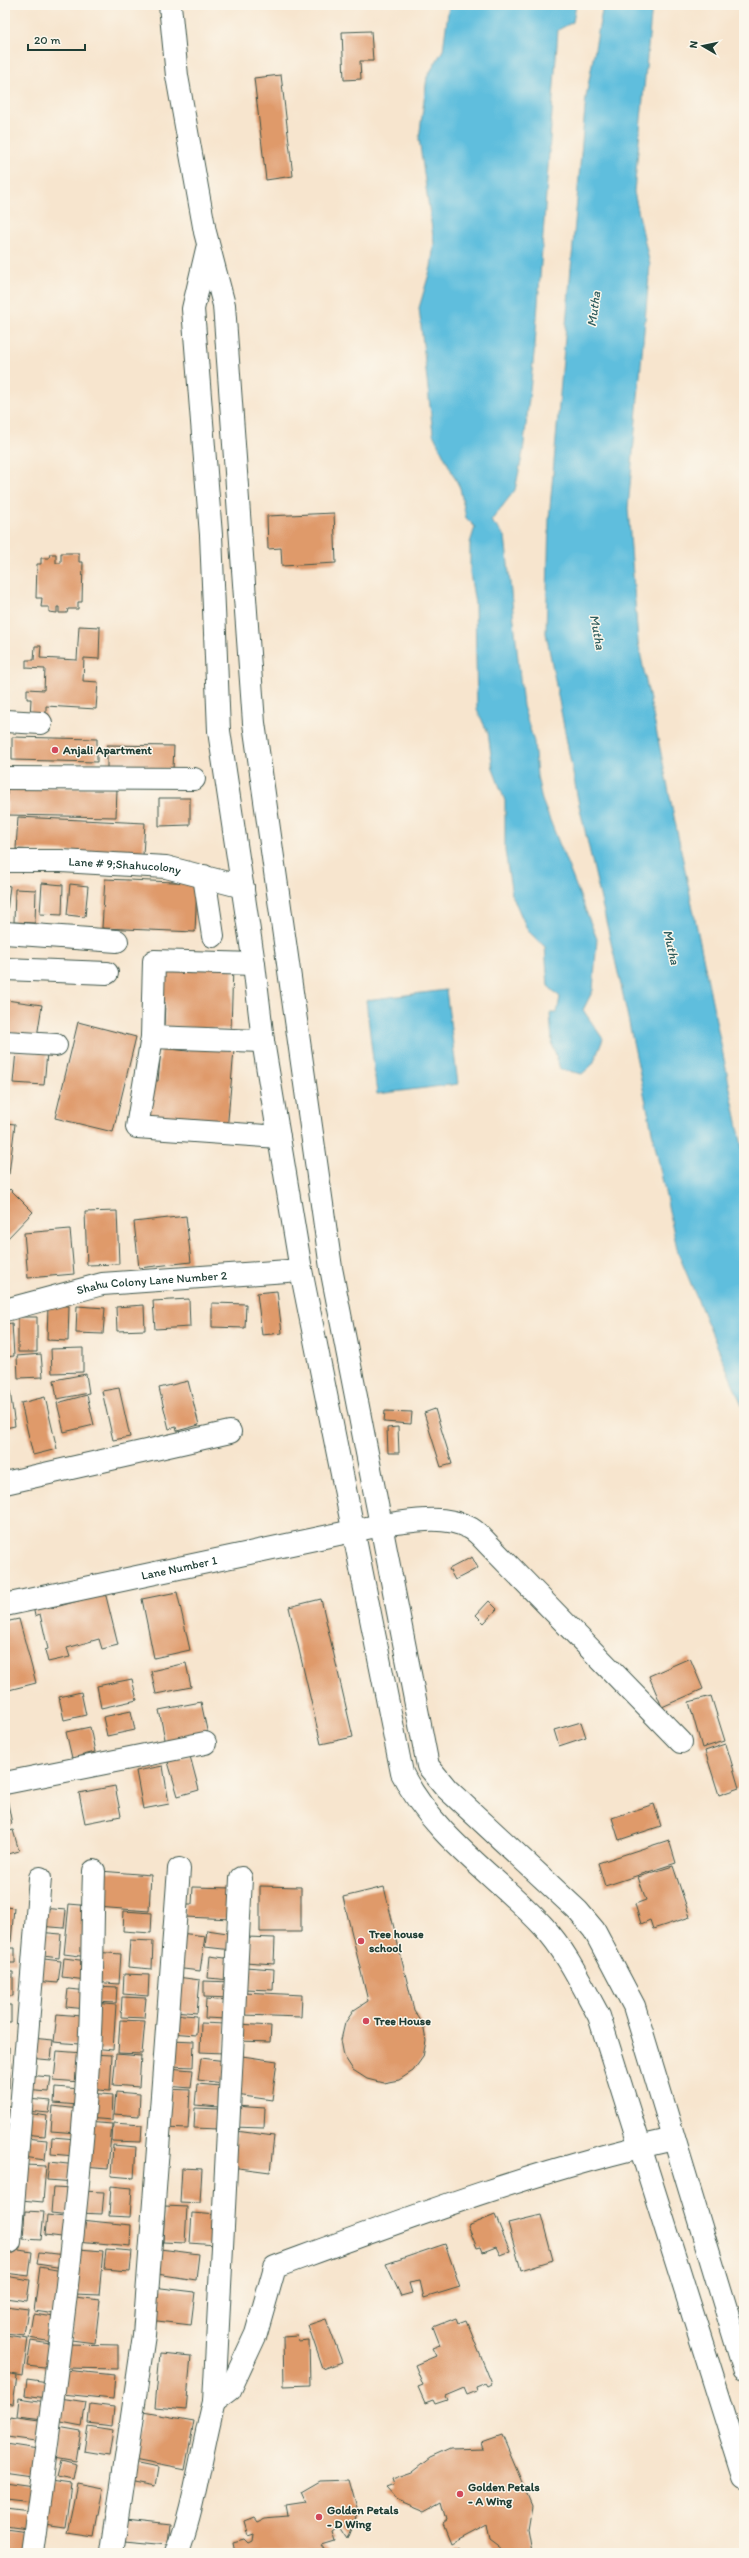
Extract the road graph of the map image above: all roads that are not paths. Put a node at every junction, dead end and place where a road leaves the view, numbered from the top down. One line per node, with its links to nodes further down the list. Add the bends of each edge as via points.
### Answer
1 (170, 5): 2 (street, via 177,76)
2 (208, 246): 9 (street, via 194,309 211,535 219,731); 25 (street, via 224,305 254,724 331,1268)
3 (5, 721): 4 (street)
4 (41, 723)
5 (5, 778): 6 (street)
6 (194, 779)
7 (5, 861): 8 (street, Lane # 9;Shahucolony, via 61,860 166,867)
8 (204, 876): 9 (street, Lane # 9;Shahucolony); 11 (street)
9 (242, 887): 13 (street)
10 (5, 933): 12 (street)
11 (213, 936)
12 (117, 941)
13 (254, 964): 16 (street, via 154,961); 17 (street)
14 (5, 968): 15 (street)
15 (107, 973)
16 (152, 1037): 17 (street); 20 (street, via 137,1127)
17 (263, 1041): 20 (street)
18 (5, 1042): 19 (street)
19 (56, 1045)
20 (279, 1137): 21 (street)
21 (301, 1270): 22 (street, Shahu Colony Lane Number 2, via 102,1284); 26 (street)
22 (5, 1310)
23 (230, 1432): 24 (street)
24 (5, 1483)
25 (381, 1525): 26 (street, Lane Number 1); 28 (street, Lane Number 1, via 434,1519 452,1521 469,1527); 35 (street, via 428,1766 447,1790 578,1911 594,1930 634,2006)
26 (353, 1531): 27 (street, Lane Number 1); 36 (street, via 402,1773 413,1796 436,1824 479,1868 543,1926 562,1948 599,2016)
27 (5, 1605)
28 (681, 1742)
29 (204, 1743): 30 (street)
30 (5, 1784)
31 (179, 1868): 42 (street, via 144,2335)
32 (94, 1871): 41 (street, via 89,2048 81,2150 59,2358)
33 (40, 1878): 37 (street, via 10,2242)
34 (241, 1878): 39 (street)
35 (674, 2138): 36 (street); 38 (street)
36 (640, 2146): 39 (street, via 474,2195 275,2267 256,2334 230,2390); 40 (street)
37 (5, 2242)
38 (744, 2369)
39 (214, 2402): 43 (street, via 201,2451 188,2523)
40 (744, 2477)
41 (32, 2553)
42 (112, 2553)
43 (177, 2553)

